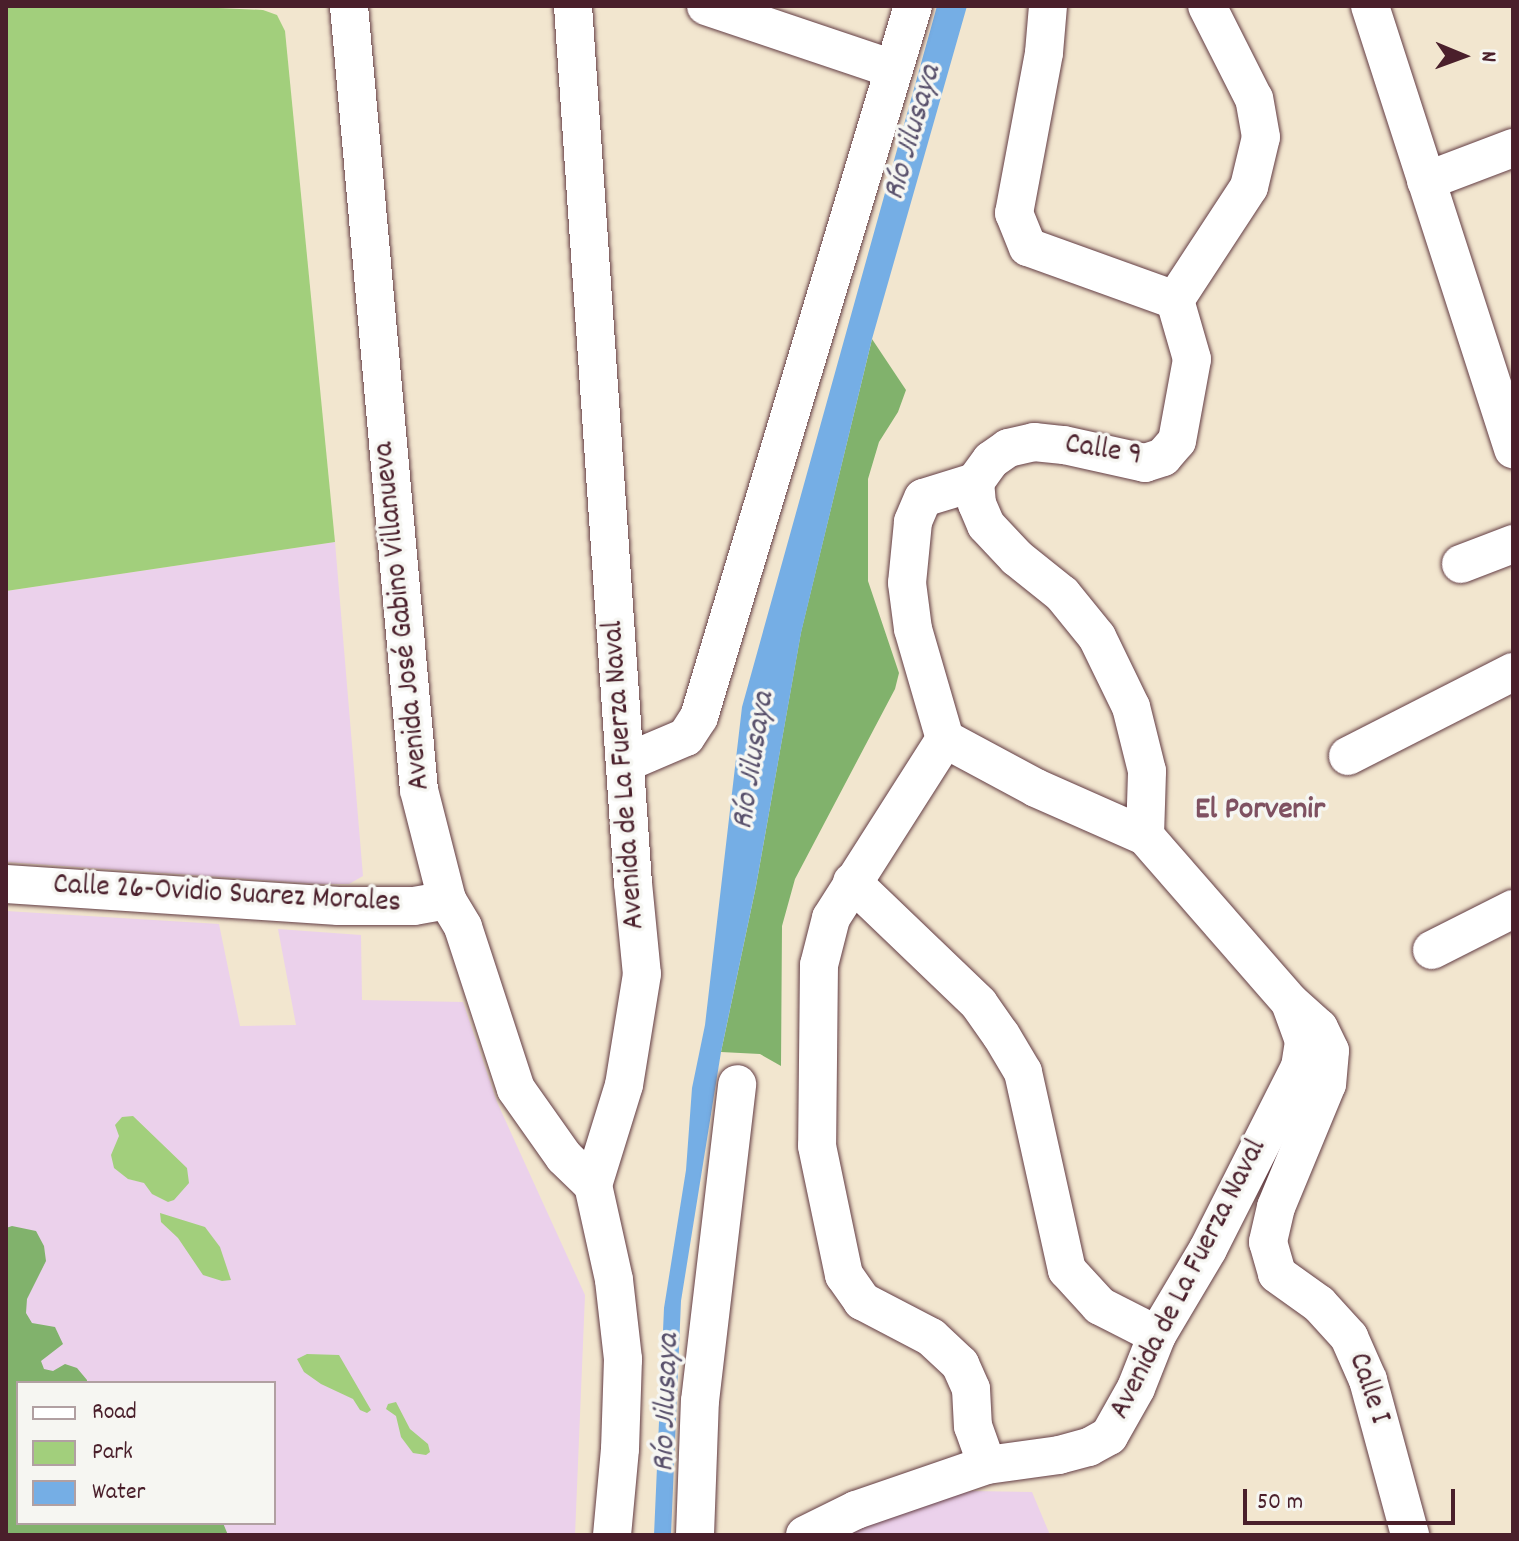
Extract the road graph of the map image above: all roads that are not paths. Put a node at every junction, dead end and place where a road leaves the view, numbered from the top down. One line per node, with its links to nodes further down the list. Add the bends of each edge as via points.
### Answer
1 (349, 6): 24 (street, Avenida José Gabino Villanueva, via 419,790)
2 (573, 6): 20 (street, Avenida de La Fuerza Naval)
3 (706, 6): 8 (street)
4 (913, 6): 8 (street)
5 (1048, 6): 11 (street, via 1014,213 1028,247)
6 (1207, 6): 11 (street, via 1254,99 1261,137 1249,187)
7 (1370, 6): 10 (street)
8 (893, 69): 20 (street, via 699,717 686,737)
9 (1513, 148): 10 (street)
10 (1426, 181): 12 (street)
11 (1175, 300): 14 (street, Calle 9, via 1192,359 1177,441 1163,457 1145,463 1034,442 999,454)
12 (1502, 374): 13 (street)
13 (1513, 449)
14 (975, 482): 18 (street, via 923,498 913,522 907,583 913,629); 21 (street, via 986,525 1062,594 1097,637 1118,679 1147,771)
15 (1513, 544): 16 (street)
16 (1461, 564)
17 (1513, 672): 19 (street)
18 (945, 739): 21 (street, via 1036,788); 22 (street)
19 (1348, 756)
20 (625, 763): 29 (street, Avenida de La Fuerza Naval, via 642,974 624,1085)
21 (1145, 836): 27 (street)
22 (852, 882): 30 (street, via 979,1004 1023,1072 1067,1270 1100,1306); 31 (street, via 831,918 819,965 817,1146 838,1259 862,1301 931,1337 960,1364 971,1389 973,1426)
23 (6, 884): 24 (street, Calle 26-Ovidio Suarez Morales, via 338,906 414,906)
24 (447, 900): 29 (street, Avenida José Gabino Villanueva, via 463,927 516,1089 564,1157)
25 (1513, 909): 26 (street)
26 (1432, 950)
27 (1290, 1002): 30 (street, Avenida de La Fuerza Naval, via 1304,1041 1300,1067 1208,1249); 35 (street, Calle I, via 1319,1028 1330,1051 1327,1084 1276,1207 1268,1242 1277,1274 1319,1304 1349,1337 1368,1380)
28 (737, 1084): 33 (street, via 700,1401)
29 (593, 1185): 32 (street, Avenida de La Fuerza Naval, via 614,1280 623,1359)
30 (1157, 1335): 31 (street, Avenida de La Fuerza Naval, via 1136,1388 1103,1441 1059,1455)
31 (987, 1465): 34 (street, Avenida de La Fuerza Naval, via 856,1510)
32 (612, 1535)
33 (695, 1535)
34 (805, 1535)
35 (1410, 1535)

